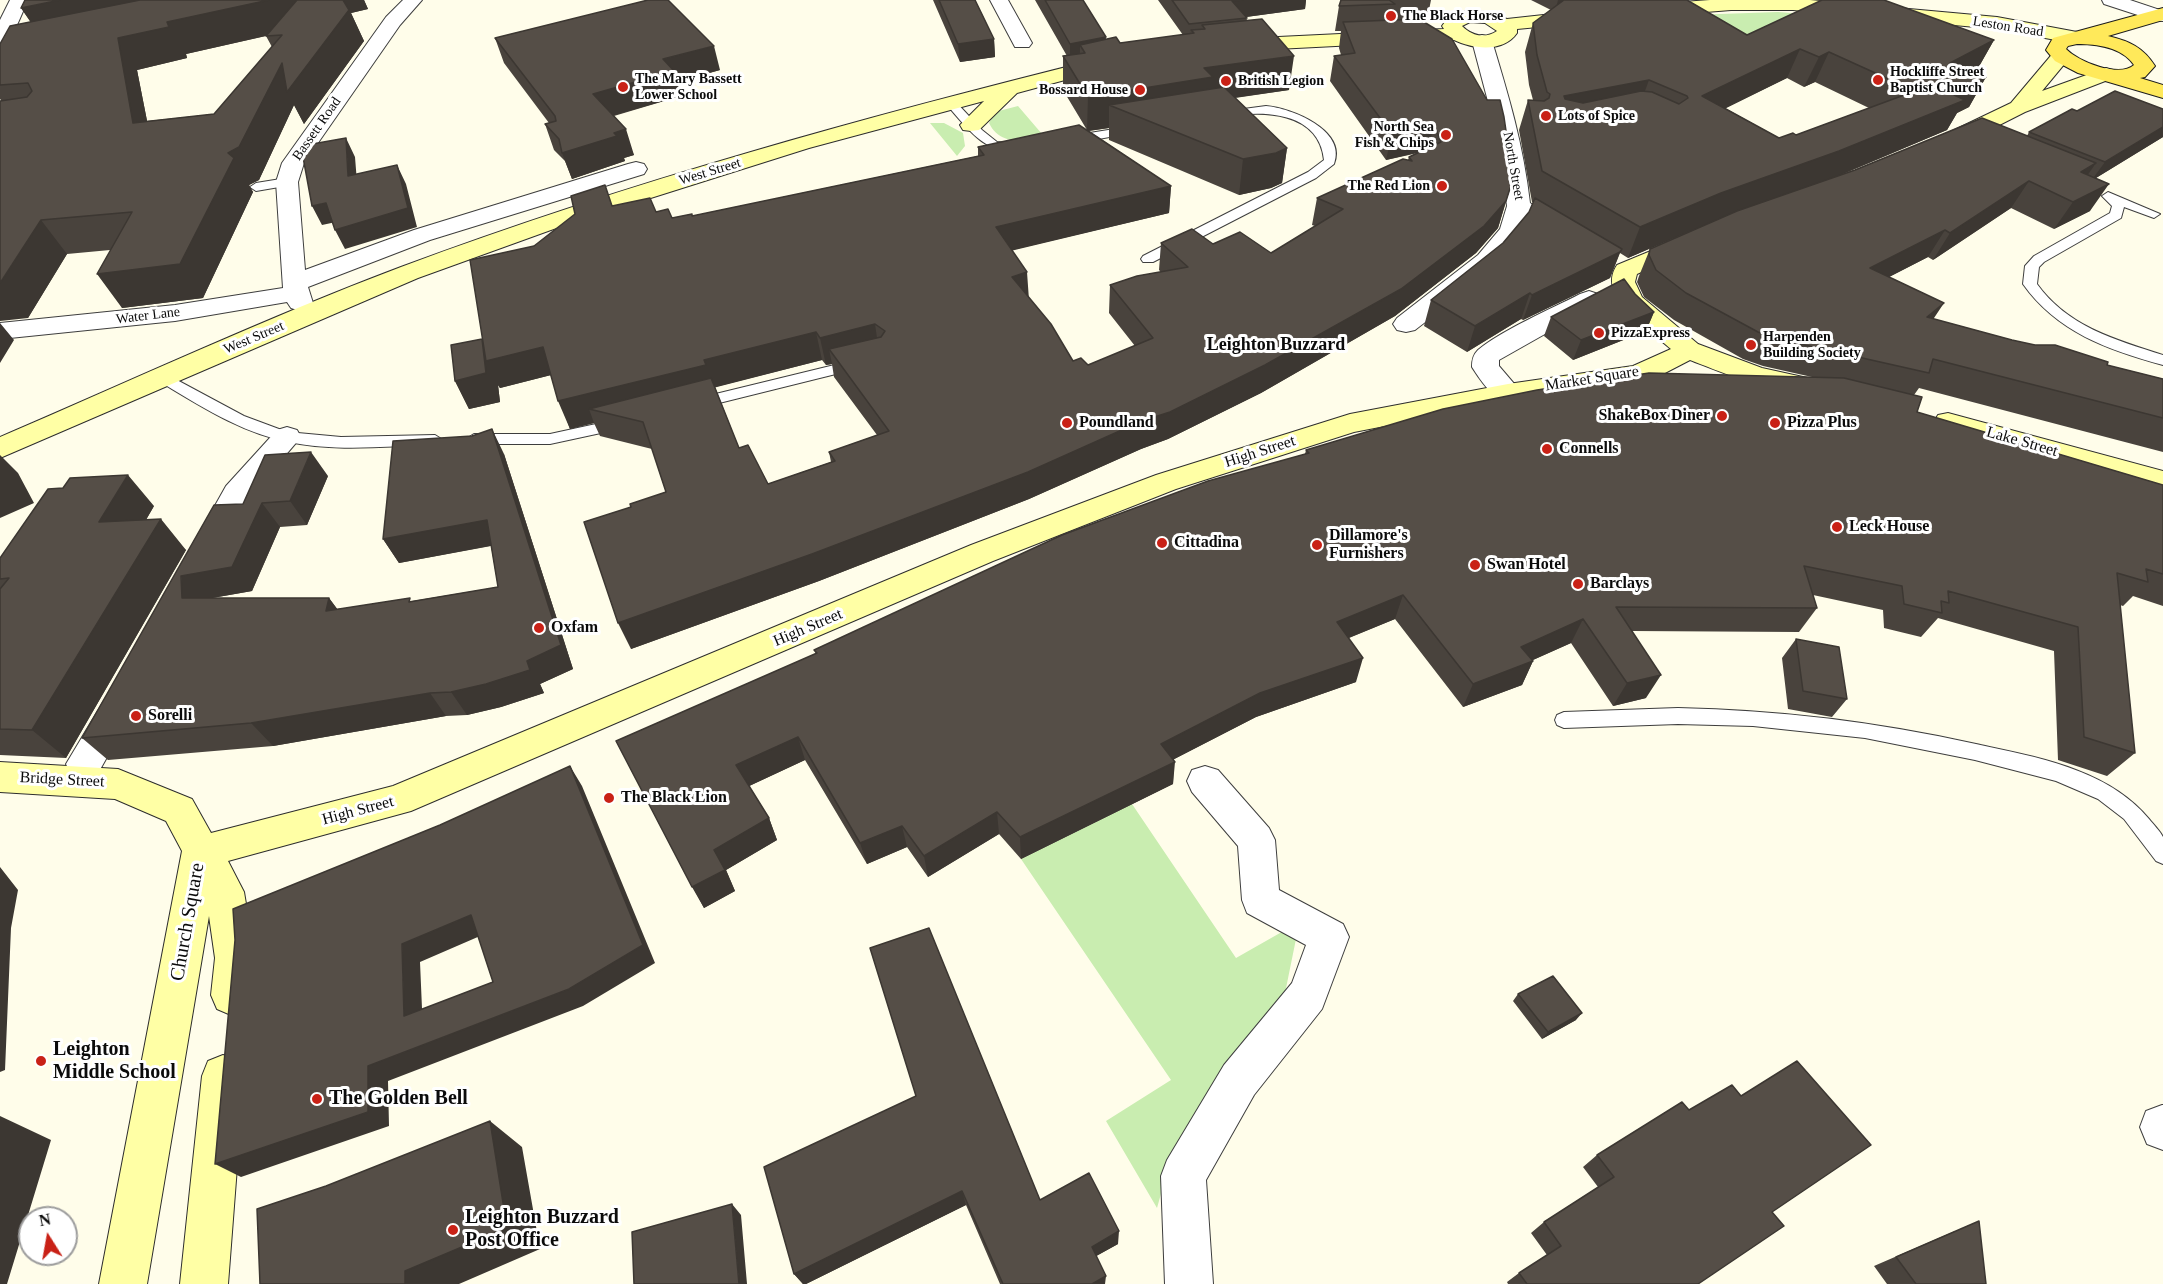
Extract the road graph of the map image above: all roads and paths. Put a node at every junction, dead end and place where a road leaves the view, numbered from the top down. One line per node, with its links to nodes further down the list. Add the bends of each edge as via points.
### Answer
1 (19, 0): 18 (street)
2 (413, 0): 37 (street, Bassett Road, via 393,21 293,163)
3 (999, 0): 15 (street)
4 (1459, 0): 9 (street)
5 (2111, 0): 8 (street)
6 (1636, 12): 10 (street, Leston Road, via 1758,3)
7 (1602, 15): 11 (street)
8 (2162, 15): 13 (main road); 17 (main road)
9 (1470, 16): 11 (street, via 1486,17); 12 (street, via 1453,22)
10 (1939, 18): 13 (street, Leston Road, via 1996,23); 19 (street, Leston Road)
11 (1504, 25): 14 (street, via 1504,36)
12 (1447, 34): 14 (street); 16 (street); 21 (street)
13 (2080, 38): 17 (main road); 19 (main road, via 2057,45)
14 (1482, 41): 21 (street, North Street)
15 (1022, 43)
16 (1215, 46)
17 (2145, 49): 22 (main road); 23 (main road, via 2142,70 2134,74)
18 (4, 51)
19 (2060, 55): 23 (main road, via 2079,67); 27 (street)
20 (1126, 59): 24 (street, West Street)
21 (1489, 65): 41 (street, North Street, via 1510,124)
22 (2163, 68)
23 (2107, 74): 25 (main road); 27 (street)
24 (1013, 86): 26 (street, West Street); 29 (street)
25 (2163, 92)
26 (950, 102): 29 (lane); 47 (street, West Street, via 801,143 554,221 409,273)
27 (2018, 108): 34 (street, via 1968,138)
28 (1215, 116): 45 (lane, via 1270,110 1293,115 1318,131 1330,150 1330,161 1312,175)
29 (971, 125): 32 (lane)
30 (1147, 127): 31 (lane)
31 (1057, 143)
32 (994, 145): 33 (lane); 35 (lane)
33 (1023, 148)
34 (1930, 149)
35 (988, 158)
36 (636, 169): 47 (street, West Street, via 422,235)
37 (287, 182): 38 (lane); 47 (street, Bassett Road)
38 (255, 187)
39 (2091, 189): 40 (lane)
40 (2113, 198): 42 (lane); 51 (lane, via 2118,206 2116,215 2039,259 2032,266 2030,284 2049,310 2082,331)
41 (1519, 206): 44 (street, North Street); 48 (street, via 1510,230 1487,260)
42 (2154, 214)
43 (1705, 235): 46 (street)
44 (1584, 246)
45 (1149, 259)
46 (1620, 271): 50 (street, via 1631,302); 55 (street, via 1485,357 1485,367)
47 (298, 297): 49 (street, Water Lane); 53 (street, West Street)
48 (1406, 324)
49 (0, 331)
50 (1689, 350): 54 (street, via 1756,375); 55 (street, Market Square, via 1636,374)
51 (2163, 360)
52 (869, 362): 56 (lane)
53 (162, 377): 60 (lane, via 240,419); 61 (street, West Street)
54 (1821, 390)
55 (1508, 393): 57 (street, Market Square)
56 (679, 409)
57 (1417, 409): 69 (street, High Street, via 1350,423 1127,496 982,553 398,800)
58 (1918, 414): 62 (street, Lake Street)
59 (633, 420): 60 (lane, via 549,439 332,440)
60 (287, 436): 63 (street, via 236,494)
61 (0, 448)
62 (2163, 482)
63 (196, 565)
64 (128, 688): 66 (street)
65 (1564, 720): 70 (lane, via 1678,716 1861,729 2043,767 2106,793 2143,824)
66 (84, 764)
67 (0, 777): 69 (street, Bridge Street, via 118,784 178,810)
68 (1205, 780): 73 (street, via 1256,840 1261,900 1329,937 1308,995 1239,1080 1183,1176)
69 (201, 852): 71 (street, Church Square); 72 (street, Church Square, via 225,892 235,958)
70 (2163, 855)
71 (123, 1284)
72 (204, 1284)
73 (1189, 1284)

